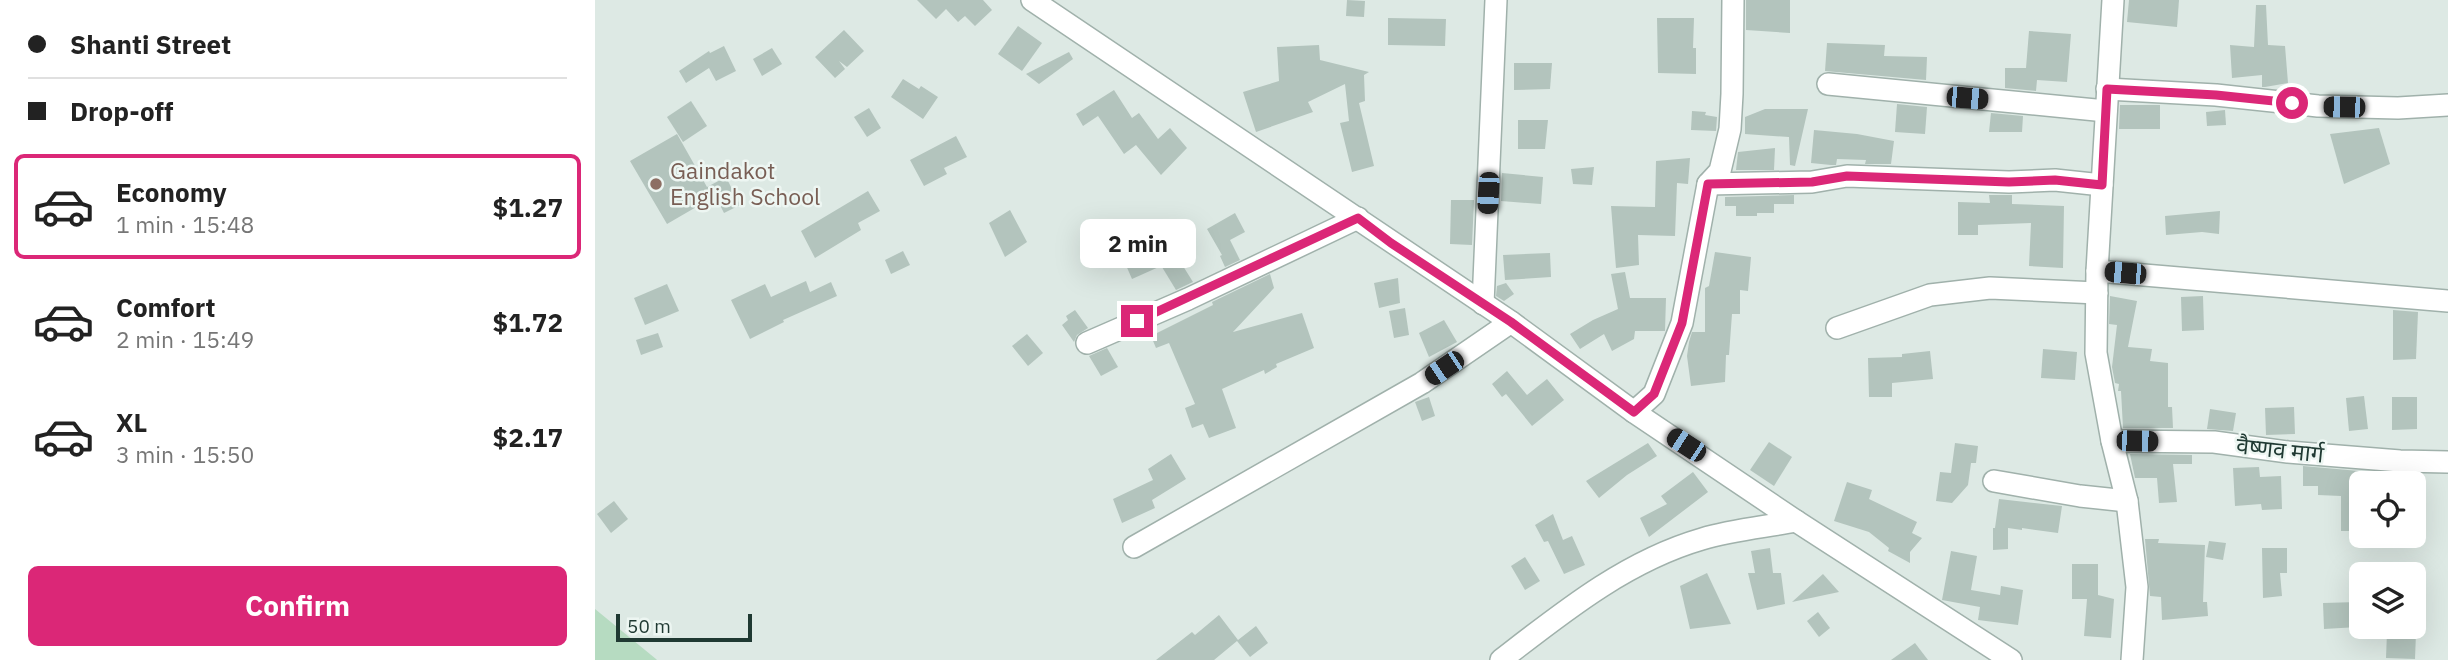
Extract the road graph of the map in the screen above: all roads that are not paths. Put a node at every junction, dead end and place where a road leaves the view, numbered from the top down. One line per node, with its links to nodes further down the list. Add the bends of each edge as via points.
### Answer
1 (1032, 0): 11 (street)
2 (1496, 0): 15 (street)
3 (1733, 0): 9 (street, via 1730,129 1720,171)
4 (2113, 0): 6 (street)
5 (1828, 84): 8 (street)
6 (2107, 89): 7 (street, via 2318,106); 8 (street)
7 (2448, 105)
8 (2106, 111): 10 (street)
9 (1708, 184): 10 (street, via 1812,182 1847,176); 19 (street, via 1682,323 1654,394)
10 (2102, 185): 12 (street)
11 (1358, 218): 15 (street); 18 (street)
12 (2098, 271): 13 (street); 14 (street)
13 (2097, 293): 17 (street, via 1990,288 1930,295); 20 (street, via 2096,353)
14 (2448, 301)
15 (1483, 304): 16 (street)
16 (1511, 322): 19 (street); 25 (street, via 1422,383)
17 (1837, 328)
18 (1087, 343)
19 (1634, 412): 24 (street)
20 (2112, 441): 21 (street, वैष्णव मार्ग, via 2214,442); 23 (street)
21 (2448, 462)
22 (1994, 481): 23 (street)
23 (2127, 501): 28 (street, via 2137,587)
24 (1796, 521): 26 (street, via 1701,539 1624,571); 27 (street)
25 (1134, 547)
26 (1501, 660)
27 (2011, 660)
28 (2132, 660)

